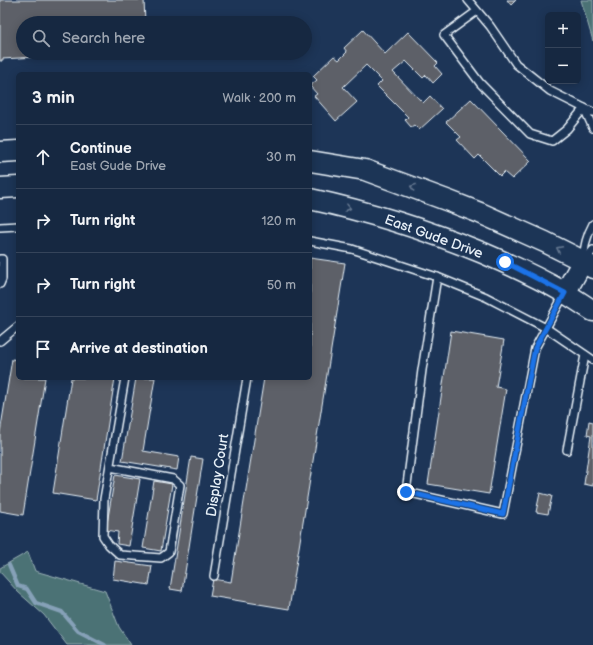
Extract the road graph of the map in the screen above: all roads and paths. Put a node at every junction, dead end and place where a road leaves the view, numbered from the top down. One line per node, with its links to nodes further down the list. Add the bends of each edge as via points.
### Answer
1 (468, 0): 2 (lane)
2 (477, 11): 3 (lane, via 516,64 550,91); 3 (lane, via 444,35 480,83 530,134 552,141)
3 (584, 108): 4 (lane); 5 (lane)
4 (593, 112)
5 (593, 128)
6 (16, 151): 7 (main road)
7 (0, 152)
8 (312, 161): 17 (main road, one-way to 8, via 480,212 365,170)
9 (16, 187): 10 (main road)
10 (0, 188)
11 (312, 199): 20 (main road, East Gude Drive, one-way to 20, via 364,212 436,235 505,262)
12 (593, 224): 17 (lane, via 586,238)
13 (16, 226): 14 (lane)
14 (0, 227)
15 (312, 241): 18 (lane, via 352,250)
16 (0, 259): 19 (lane)
17 (590, 260): 20 (main road)
18 (437, 277): 23 (lane); 23 (lane, via 406,492 503,514 535,348)
19 (0, 284)
20 (565, 293): 21 (main road, East Gude Drive); 23 (lane)
21 (593, 311)
22 (16, 328): 24 (lane)
23 (546, 328): 25 (lane)
24 (0, 341)
25 (585, 355): 26 (lane); 29 (lane)
26 (593, 360)
27 (125, 380): 30 (lane)
28 (247, 380): 31 (lane, Display Court)
29 (567, 450)
30 (110, 467): 30 (lane, via 104,499 103,536 120,555 161,558 169,552 180,485 173,479)
31 (214, 576)

